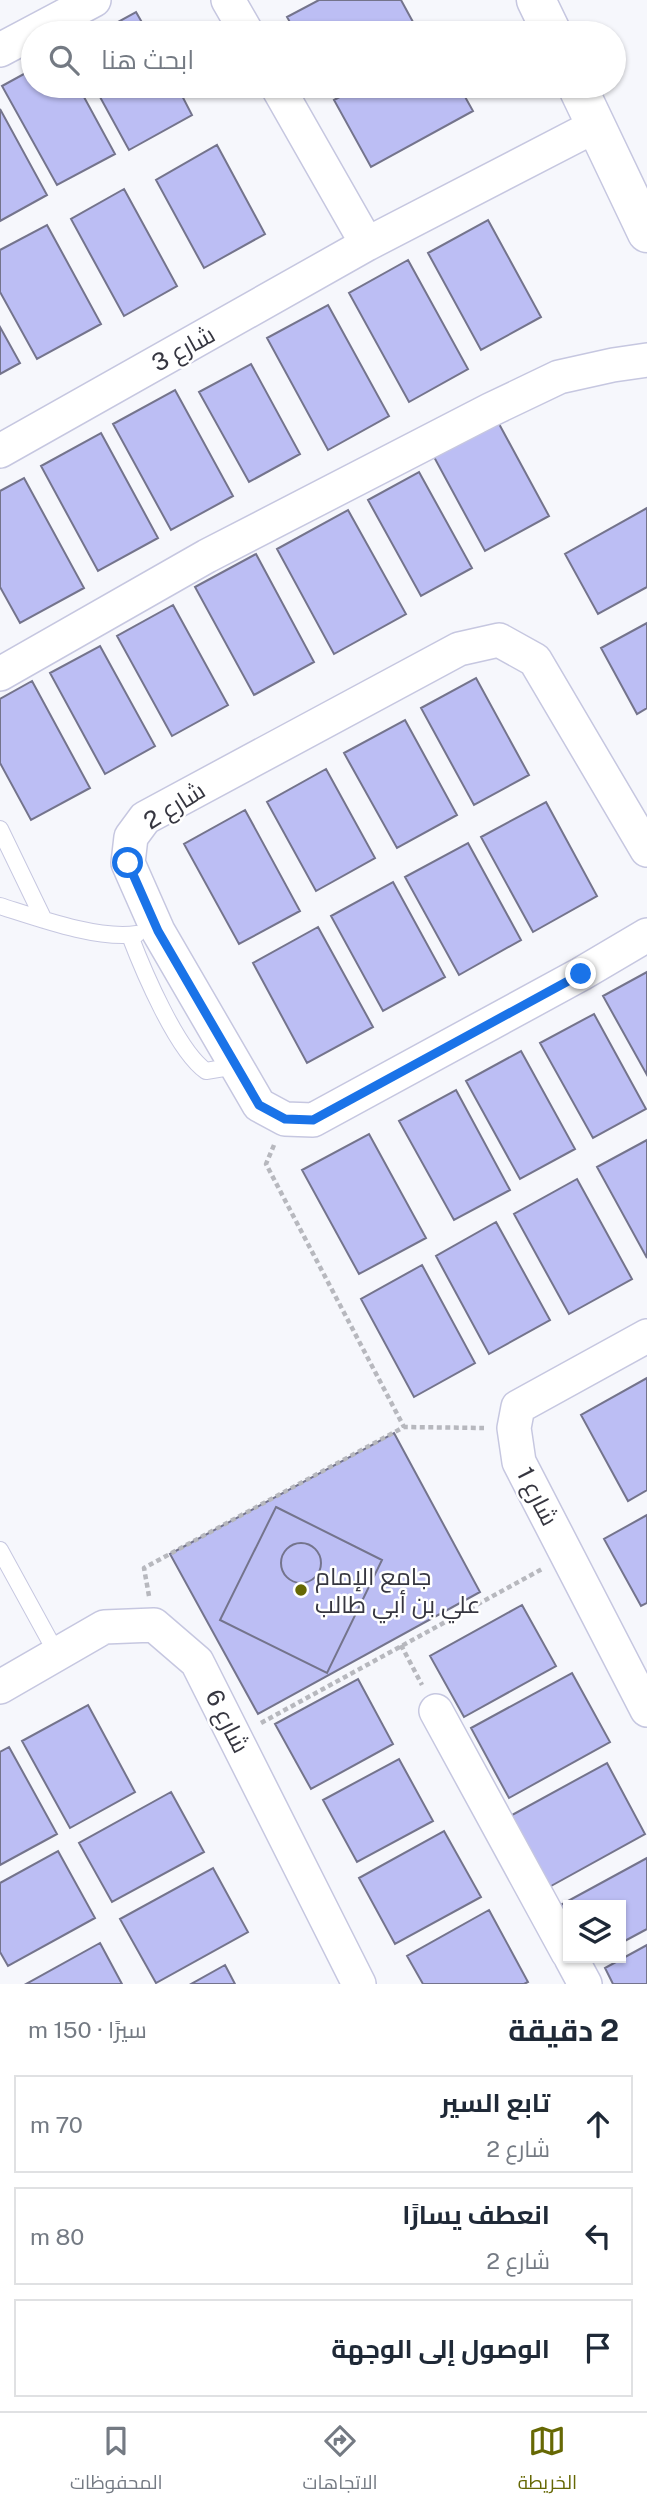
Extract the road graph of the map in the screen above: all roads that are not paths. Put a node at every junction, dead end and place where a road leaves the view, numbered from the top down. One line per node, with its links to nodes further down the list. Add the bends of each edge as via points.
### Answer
1 (94, 0): 4 (street)
2 (228, 0): 5 (street)
3 (536, 0): 6 (street)
4 (55, 21)
5 (240, 21)
6 (546, 21)
7 (21, 39): 8 (street)
8 (0, 50)
9 (284, 98): 13 (street)
10 (582, 98): 11 (street)
11 (595, 126): 12 (street); 13 (street, شارع 3)
12 (647, 233)
13 (367, 244): 15 (street, شارع 3)
14 (647, 360): 16 (street, via 559,377 490,410 207,556)
15 (0, 451)
16 (0, 674)
17 (0, 829): 20 (lane)
18 (647, 850): 21 (street, شارع 2, via 535,660 499,640 459,649 145,818 131,837 128,863)
19 (0, 906): 20 (lane)
20 (44, 920): 21 (lane, via 101,933)
21 (144, 933): 22 (street, شارع 2, via 259,1105 285,1119 313,1120)
22 (647, 935)
23 (647, 1336): 28 (street, شارع 1, via 518,1407 514,1428 519,1462)
24 (0, 1550): 25 (lane)
25 (57, 1654): 26 (street); 31 (street, شارع 6, via 104,1627 154,1625 197,1662)
26 (0, 1687)
27 (436, 1710): 29 (street)
28 (647, 1710)
29 (563, 1944)
30 (574, 1963): 32 (street)
31 (359, 1984)
32 (585, 1984)

